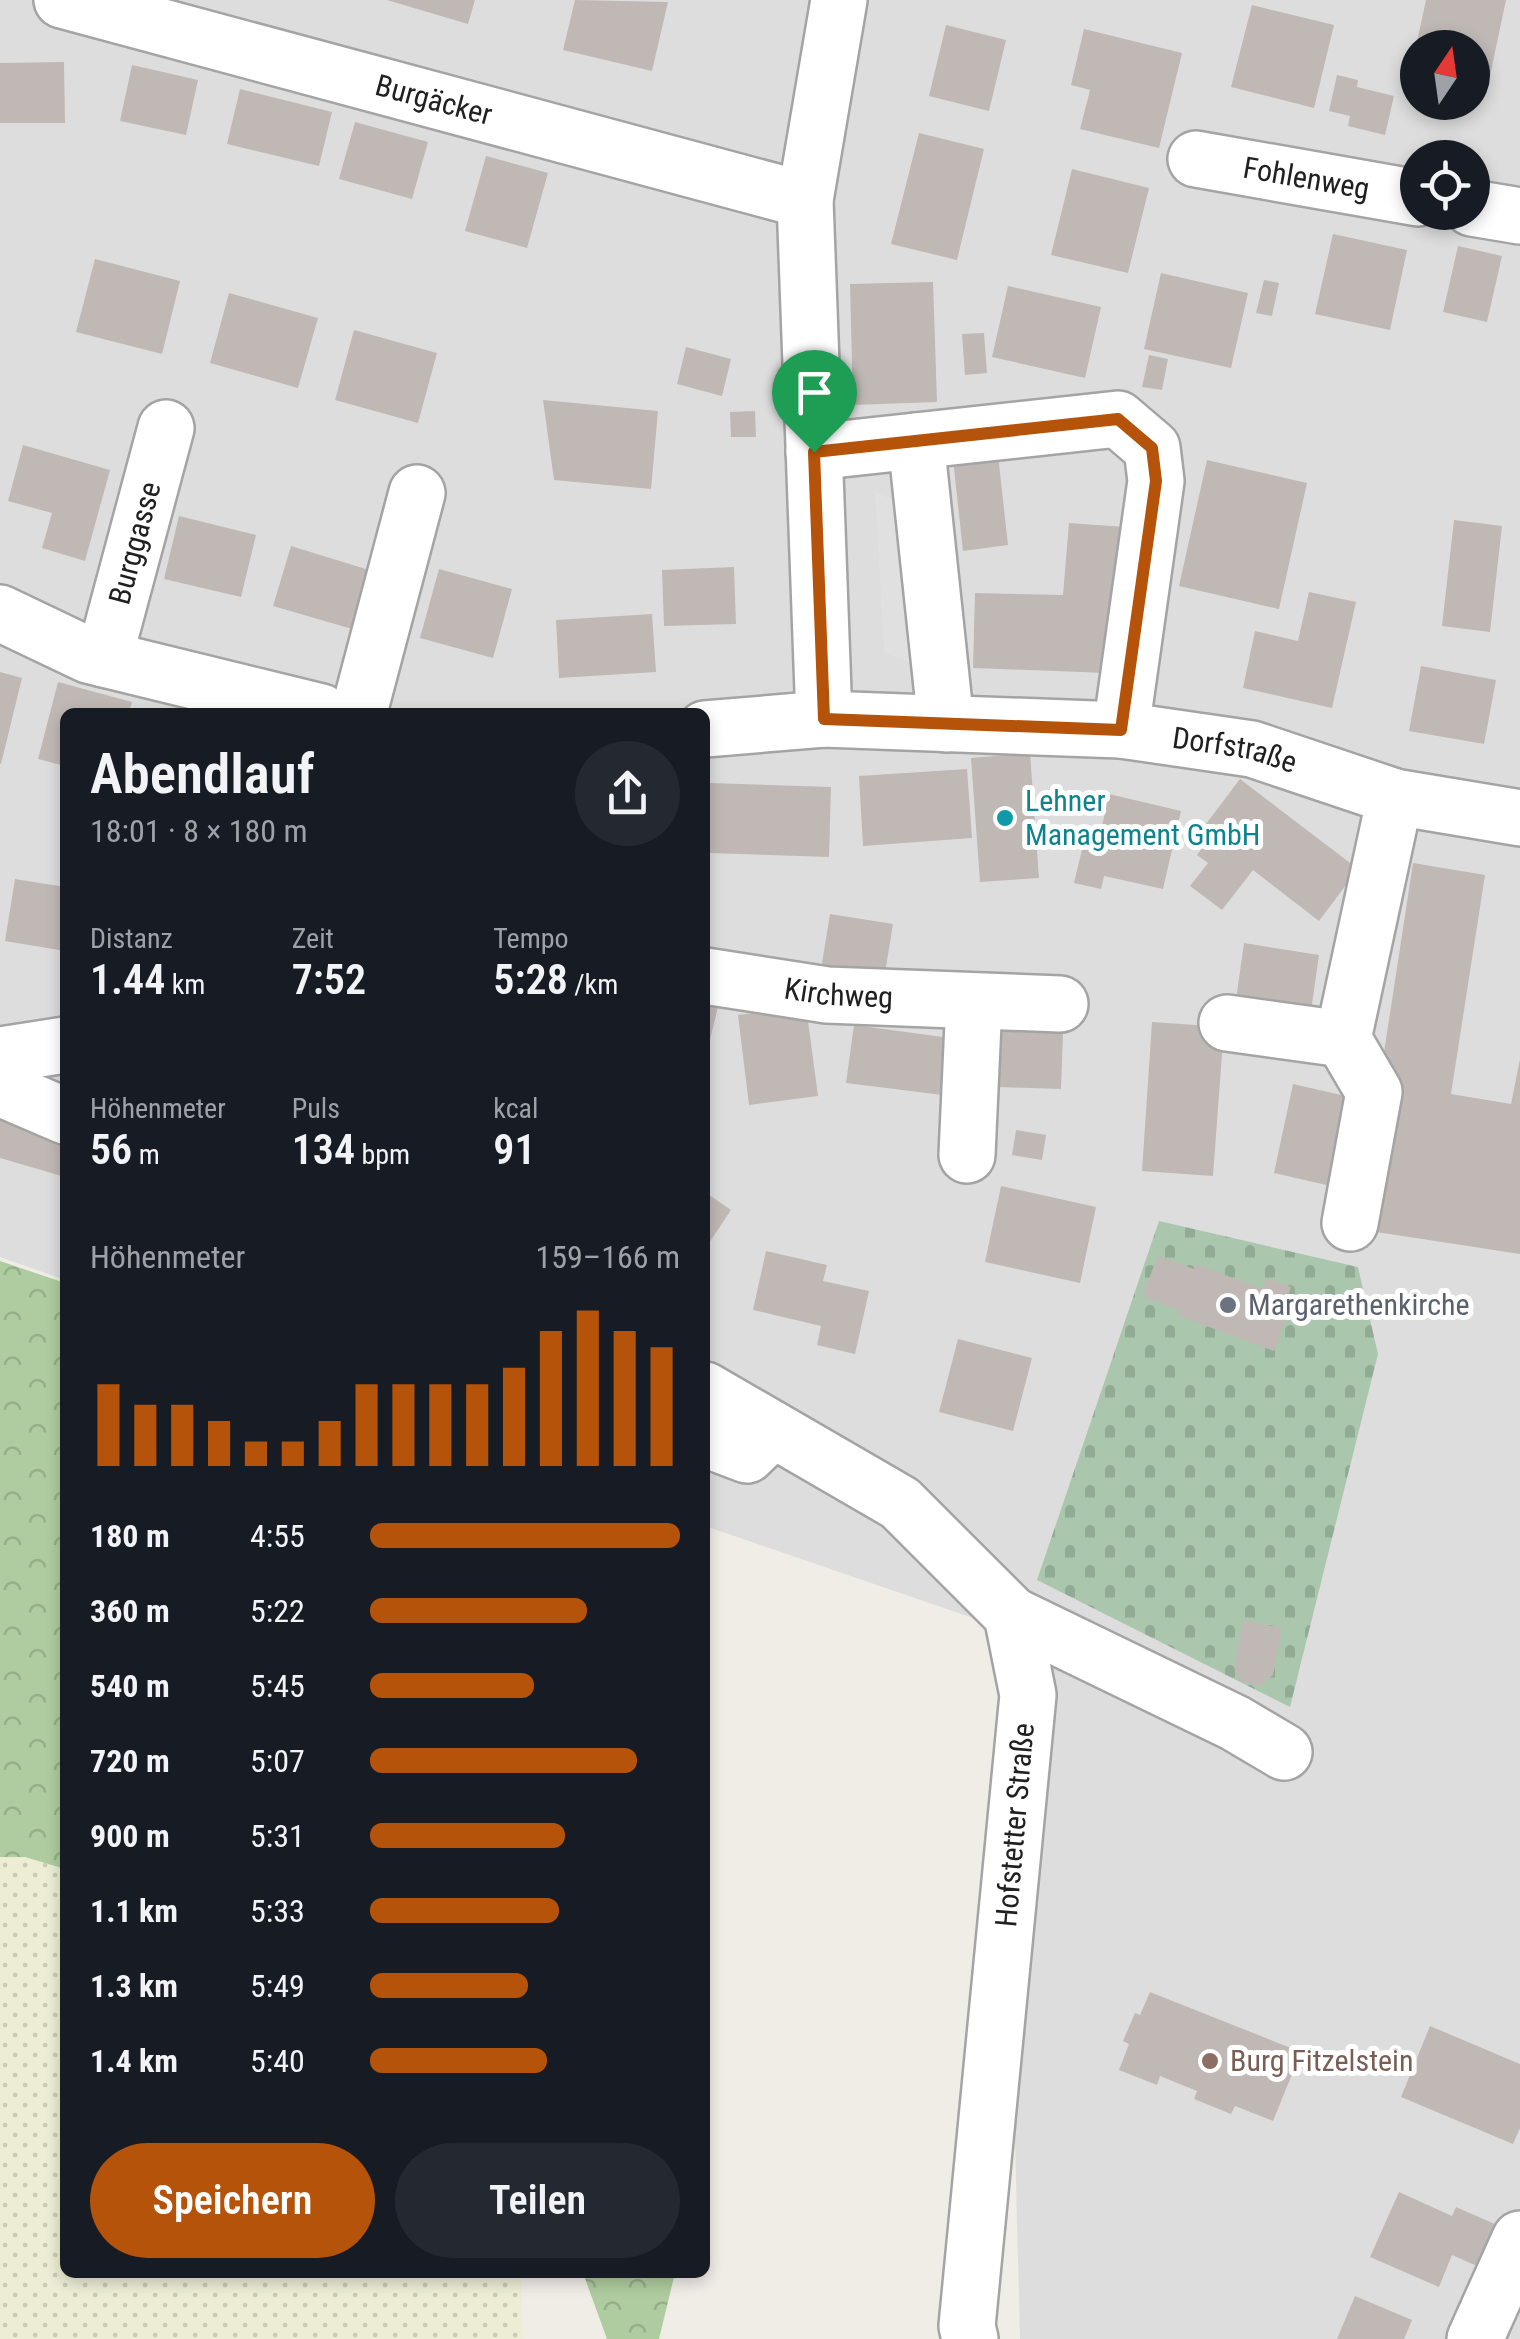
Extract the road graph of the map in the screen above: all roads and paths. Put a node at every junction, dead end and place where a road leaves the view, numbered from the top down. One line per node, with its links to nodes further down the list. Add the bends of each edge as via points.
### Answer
1 (62, 0): 5 (street, Burgäcker)
2 (839, 0): 5 (street)
3 (1196, 159): 4 (street, Fohlenweg)
4 (1400, 195)
5 (805, 200): 10 (street)
6 (1490, 211): 7 (street)
7 (1520, 216)
8 (166, 428): 13 (street, Burggasse)
9 (916, 440): 10 (street); 17 (street); 19 (street, via 1118,419 1152,448 1156,481)
10 (814, 452): 16 (street)
11 (417, 493): 15 (street)
12 (0, 612): 13 (street)
13 (104, 659): 14 (street)
14 (305, 708)
15 (359, 708)
16 (824, 719): 17 (street, Dorfstraße); 18 (street)
17 (946, 724): 19 (street, Dorfstraße)
18 (710, 729)
19 (1121, 730): 20 (street, Dorfstraße, via 1252,748)
20 (1395, 798): 21 (street, Dorfstraße); 26 (street)
21 (1520, 818)
22 (710, 977): 23 (street, Kirchweg, via 827,996)
23 (974, 1001): 24 (street, Kirchweg); 31 (street)
24 (1060, 1004)
25 (1226, 1023): 26 (street)
26 (1343, 1039): 32 (street, via 1374,1092)
27 (60, 1046): 28 (street)
28 (0, 1056)
29 (0, 1088): 30 (street)
30 (60, 1114)
31 (967, 1155)
32 (1350, 1223)
33 (710, 1393): 34 (street)
34 (773, 1430): 35 (street, via 747,1454); 36 (street, via 900,1504)
35 (710, 1441)
36 (1012, 1615): 37 (street); 40 (street, Hofstetter Straße, via 1028,1695)
37 (1284, 1752)
38 (1520, 2239): 39 (street)
39 (1497, 2312)
40 (970, 2339)

